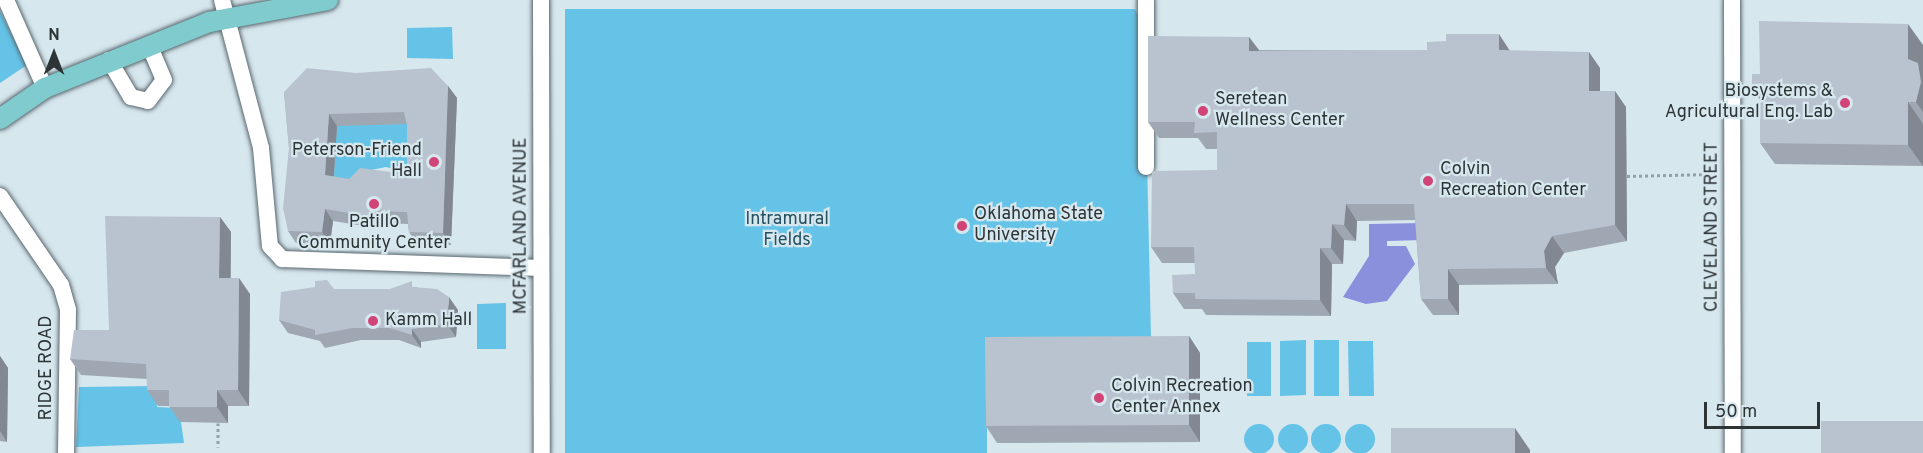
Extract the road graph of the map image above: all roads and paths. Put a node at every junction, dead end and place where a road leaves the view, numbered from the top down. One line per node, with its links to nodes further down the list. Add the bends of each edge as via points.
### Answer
1 (6, 0): 9 (street)
2 (328, 0): 6 (main road)
3 (541, 0): 17 (street, MCFARLAND AVENUE)
4 (1146, 0): 11 (street)
5 (1732, 0): 22 (street, CLEVELAND STREET)
6 (224, 8): 7 (main road); 17 (street, via 261,148 270,246 282,260)
7 (149, 45): 8 (main road); 8 (street, via 164,80 148,101 131,97)
8 (109, 60): 9 (main road)
9 (45, 88): 10 (main road)
10 (0, 119)
11 (1146, 167)
12 (1711, 174): 13 (path)
13 (1628, 176)
14 (0, 196): 20 (street, RIDGE ROAD, via 61,285 68,310)
15 (375, 234): 16 (path)
16 (374, 243)
17 (541, 268): 21 (street, MCFARLAND AVENUE)
18 (218, 423): 19 (path)
19 (218, 447)
20 (66, 453)
21 (542, 453)
22 (1733, 453)

